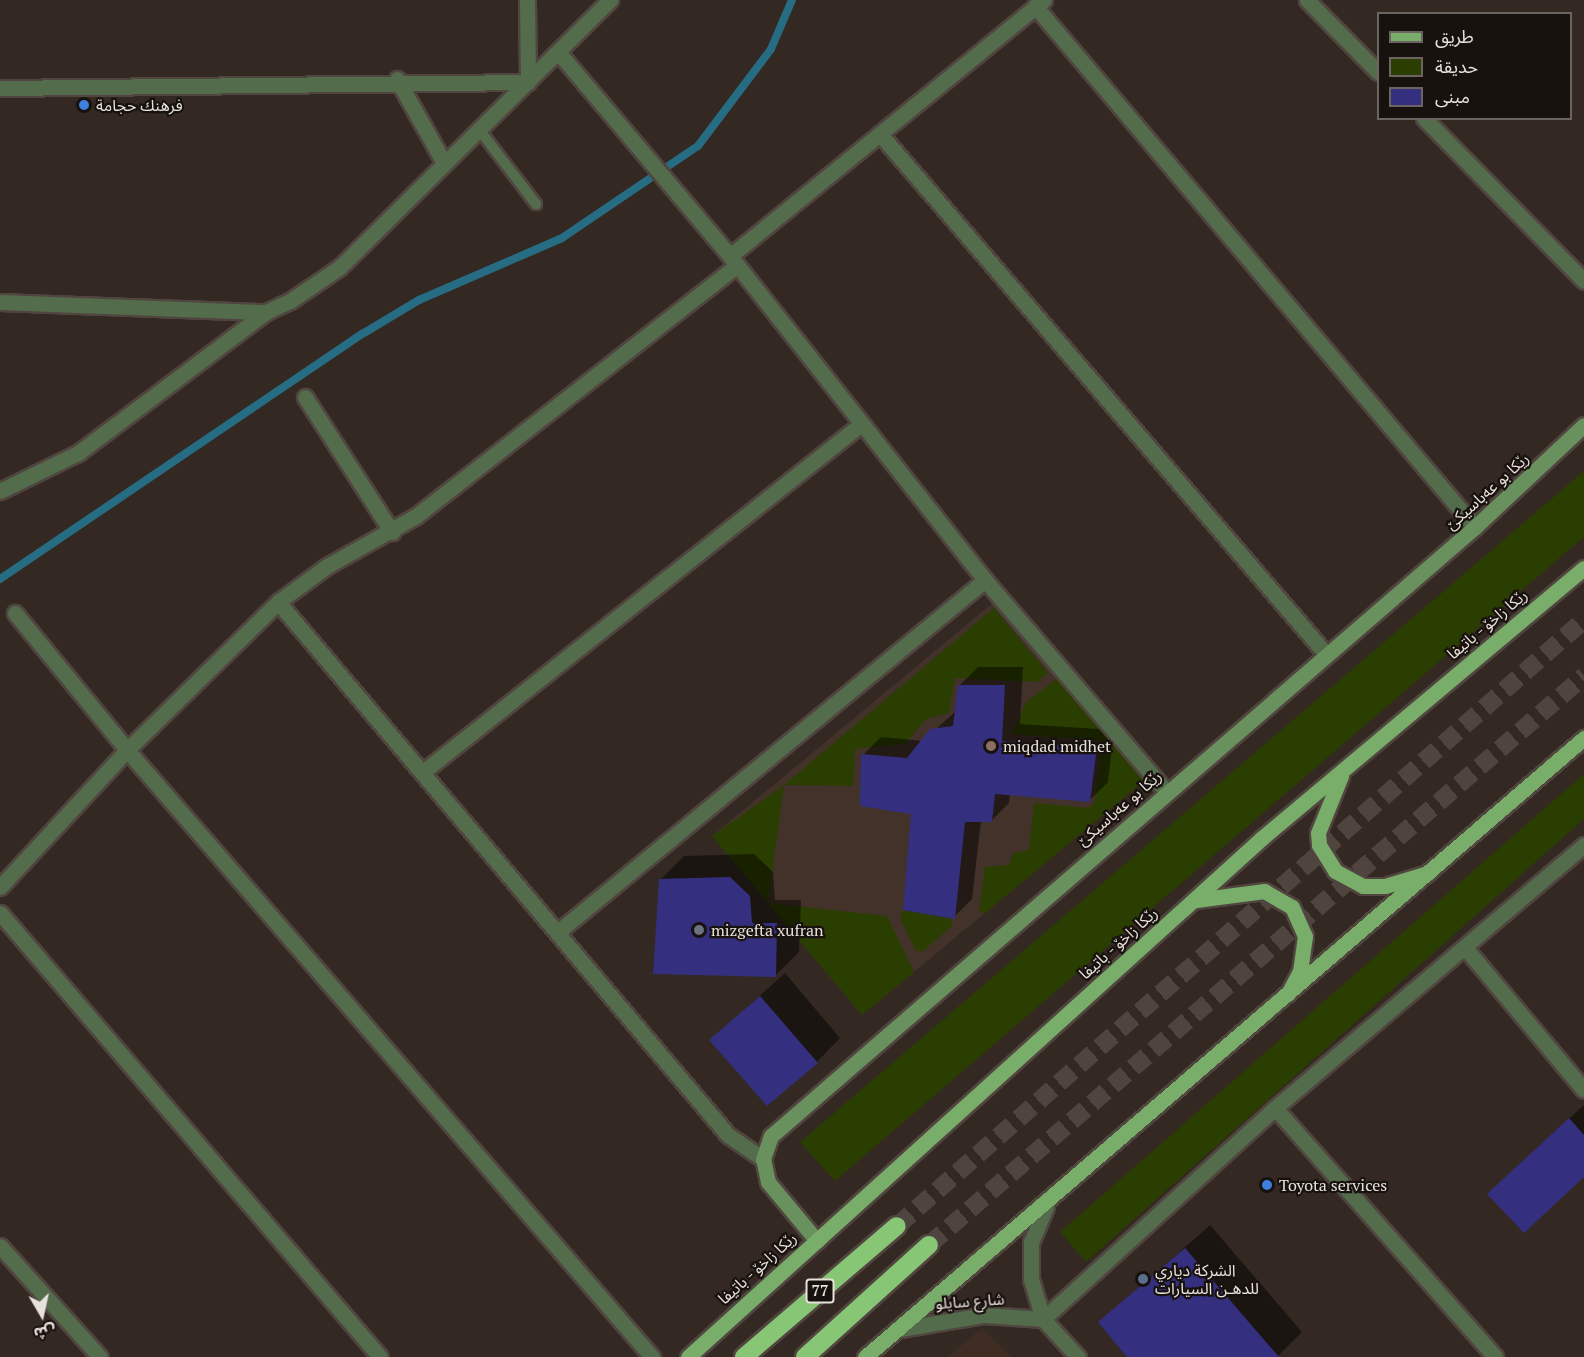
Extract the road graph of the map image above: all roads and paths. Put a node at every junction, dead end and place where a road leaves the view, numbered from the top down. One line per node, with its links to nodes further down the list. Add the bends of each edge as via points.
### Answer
1 (527, 0): 8 (street)
2 (610, 0): 5 (street)
3 (1307, 0): 6 (street)
4 (1040, 3): 12 (street); 23 (street)
5 (559, 53): 8 (street); 15 (street)
6 (1377, 71)
7 (397, 79): 8 (street); 9 (street); 13 (street)
8 (528, 82): 11 (street)
9 (0, 88)
10 (1426, 120): 16 (street)
11 (478, 128): 13 (street); 14 (lane)
12 (880, 134): 15 (street); 29 (street)
13 (443, 161): 18 (street, via 340,267)
14 (536, 204)
15 (733, 261): 20 (street); 24 (street)
16 (1584, 281)
17 (0, 302): 18 (street)
18 (266, 312): 22 (street, via 78,453)
19 (305, 397): 24 (street)
20 (861, 423): 26 (street); 33 (street)
21 (1584, 425): 23 (street, رێكا بو عه‌باسيكێ)
22 (0, 491)
23 (1475, 527): 29 (street, رێكا بو عه‌باسيكێ)
24 (392, 532): 27 (street, via 327,566)
25 (1584, 568): 32 (main road, رێکا زاخۆ - باتیفا)
26 (985, 580): 34 (street); 40 (street)
27 (278, 602): 31 (street); 33 (street)
28 (15, 613): 31 (street)
29 (1326, 654): 34 (street, رێكا بو عه‌باسيكێ)
30 (1584, 738): 36 (main road)
31 (127, 750): 37 (street); 55 (street)
32 (1346, 768): 36 (main road, via 1318,833 1319,845 1335,871 1363,886 1385,886); 38 (main road, رێکا زاخۆ - باتیفا)
33 (424, 771): 40 (street)
34 (1166, 791): 45 (street, رێكا بو عه‌باسيكێ, via 779,1128)
35 (1584, 845): 41 (street)
36 (1437, 870): 42 (main road)
37 (0, 887)
38 (1194, 900): 42 (main road, via 1264,891 1292,907 1305,936 1300,971); 48 (main road, رێکا زاخۆ - باتیفا)
39 (0, 913): 54 (street)
40 (559, 931): 45 (street, via 728,1135)
41 (1467, 950): 43 (street); 44 (street)
42 (1284, 1002): 46 (main road)
43 (1584, 1090)
44 (1275, 1108): 51 (street); 61 (street)
45 (763, 1159): 48 (street, via 768,1182)
46 (1046, 1207): 51 (street, via 1029,1260); 52 (main road)
47 (897, 1226): 57 (highway, 77)
48 (817, 1241): 56 (main road, رێکا زاخۆ - باتیفا)
49 (929, 1245): 58 (highway, 77)
50 (1, 1251): 53 (street)
51 (1043, 1319): 52 (street, شارع سايلو, via 985,1315); 60 (street)
52 (900, 1329): 59 (main road)
53 (100, 1357)
54 (380, 1357)
55 (652, 1357)
56 (688, 1357)
57 (744, 1357)
58 (805, 1357)
59 (866, 1357)
60 (1077, 1357)
61 (1495, 1357)

